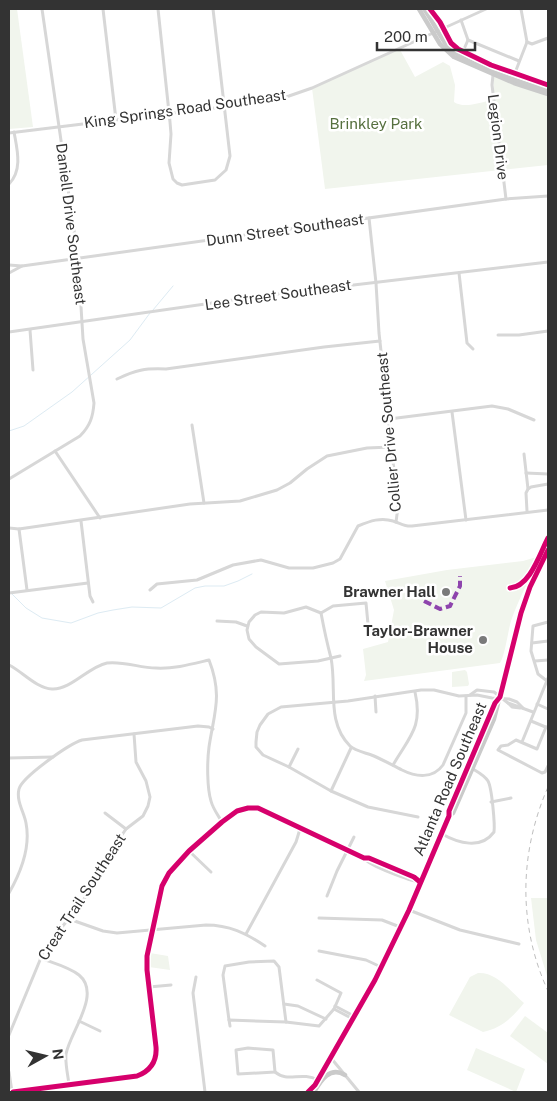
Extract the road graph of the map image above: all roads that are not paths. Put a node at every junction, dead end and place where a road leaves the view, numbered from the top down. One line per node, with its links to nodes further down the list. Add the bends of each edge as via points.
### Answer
1 (42, 9): 22 (street, Daniell Drive Southeast)
2 (103, 9): 21 (street)
3 (158, 9): 20 (street)
4 (213, 9): 19 (street)
5 (419, 9): 10 (main road)
6 (424, 9): 10 (main road)
7 (483, 9): 9 (street, King Springs Road Southeast)
8 (520, 9): 13 (street)
9 (461, 20): 10 (street, King Springs Road Southeast); 12 (street)
10 (435, 32): 14 (main road); 16 (main road, via 444,49 454,57); 19 (street, King Springs Road Southeast, via 304,91)
11 (548, 38): 13 (street, via 532,44)
12 (468, 40): 14 (street); 15 (street)
13 (527, 42): 15 (street)
14 (461, 56): 17 (main road)
15 (519, 61): 17 (street)
16 (493, 75): 18 (main road); 27 (street, Legion Drive)
17 (512, 78): 18 (main road)
18 (548, 92)
19 (224, 107): 20 (street, King Springs Road Southeast); 20 (street, via 230,156 226,170 215,180 190,185 177,183 170,172)
20 (170, 114): 21 (street, King Springs Road Southeast)
21 (116, 120): 22 (street, King Springs Road Southeast)
22 (58, 126): 23 (street, King Springs Road Southeast); 29 (street, Daniell Drive Southeast)
23 (14, 132): 24 (street, King Springs Road Southeast); 25 (street, via 18,169)
24 (9, 133)
25 (9, 184)
26 (548, 196): 27 (street, Dunn Street Southeast)
27 (506, 199): 28 (street, Dunn Street Southeast)
28 (369, 218): 29 (street, Dunn Street Southeast); 35 (street, Collier Drive Southeast)
29 (78, 258): 32 (street, Dunn Street Southeast); 36 (street, Daniell Drive Southeast)
30 (548, 262): 34 (street, Lee Street Southeast)
31 (9, 265): 32 (street, Dunn Street Southeast)
32 (22, 266): 33 (street, Dunn Street Southeast)
33 (9, 273)
34 (458, 274): 35 (street, Lee Street Southeast); 42 (street, via 467,343)
35 (376, 282): 36 (street, Lee Street Southeast); 41 (street, Collier Drive Southeast)
36 (83, 322): 37 (street, Lee Street Southeast); 50 (street, Daniell Drive Southeast, via 93,413 86,430)
37 (30, 330): 39 (street, Lee Street Southeast); 43 (street)
38 (548, 331): 40 (street)
39 (9, 332)
40 (498, 335)
41 (380, 341): 44 (street, via 166,369 144,368); 46 (street, Collier Drive Southeast)
42 (473, 349)
43 (34, 370)
44 (118, 379)
45 (452, 412): 46 (street); 47 (street, via 492,406); 61 (street)
46 (389, 419): 49 (street, Collier Drive Southeast)
47 (534, 420)
48 (192, 425): 57 (street)
49 (391, 447): 57 (street, via 328,456 277,490 240,501); 63 (street, Collier Drive Southeast, via 398,507)
50 (55, 451): 54 (street, Daniell Drive Southeast); 60 (street)
51 (524, 454): 52 (street)
52 (526, 473): 53 (street); 56 (street)
53 (548, 474)
54 (9, 479)
55 (548, 484): 56 (street)
56 (528, 489): 59 (street)
57 (204, 503): 60 (street)
58 (548, 510): 59 (street, Collier Drive Southeast)
59 (527, 511): 61 (street, Collier Drive Southeast)
60 (100, 518): 62 (street)
61 (466, 520): 63 (street, Collier Drive Southeast, via 410,527)
62 (81, 521): 65 (street); 67 (street)
63 (396, 522): 69 (street, via 380,519 358,526 340,559 333,563 313,568 289,568 261,560 233,565 197,580 157,584)
64 (9, 528): 65 (street)
65 (19, 529): 68 (street)
66 (548, 550): 88 (main road, Atlanta Road Southeast, via 520,613)
67 (88, 583): 68 (street); 71 (street)
68 (27, 590): 70 (street)
69 (150, 590)
70 (9, 592)
71 (93, 602)
72 (321, 613): 75 (street, via 333,606 366,603); 76 (street, via 306,607 284,613 261,612 251,618); 80 (street)
73 (217, 621): 76 (street)
74 (548, 622): 78 (street, via 533,626)
75 (368, 624)
76 (247, 626): 80 (street, via 252,644 279,664)
77 (548, 641): 78 (street)
78 (532, 643): 82 (street)
79 (340, 656): 80 (street)
80 (331, 658): 89 (street)
81 (548, 660): 82 (street)
82 (535, 662): 84 (street, via 538,674)
83 (9, 666): 97 (street, via 40,685 54,689 108,663 174,668 209,660 217,689)
84 (548, 679): 90 (street)
85 (415, 692): 86 (street); 87 (street, via 434,690); 106 (street, via 418,708 415,728)
86 (375, 696): 89 (street); 93 (street)
87 (468, 696): 88 (street, via 480,690 494,692); 110 (street, via 466,713 443,765)
88 (500, 697): 91 (street); 91 (street, via 517,702); 109 (main road, Atlanta Road Southeast); 116 (main road, Atlanta Road Southeast, via 449,811)
89 (334, 702): 100 (street, via 276,709 260,725); 102 (street, via 337,727)
90 (537, 704): 92 (street); 94 (street)
91 (523, 708): 94 (street)
92 (548, 709)
93 (376, 712)
94 (533, 712): 95 (street)
95 (531, 721): 96 (street); 99 (street)
96 (547, 728): 99 (street, via 536,749)
97 (213, 729): 98 (street, via 198,726); 118 (street, via 208,748 209,788)
98 (134, 734): 104 (street, via 82,740); 120 (street, Creat Trail Southeast, via 136,762 146,780 150,797 143,816)
99 (522, 742): 107 (street, via 516,740 498,750 542,772)
100 (256, 747): 101 (street); 108 (street, via 263,755)
101 (252, 748)
102 (351, 748): 106 (street); 112 (street)
103 (298, 749): 108 (street)
104 (53, 757): 105 (street); 127 (street, via 19,788 27,838 23,864)
105 (9, 758)
106 (393, 765): 110 (street, via 406,772)
107 (548, 766)
108 (288, 767): 112 (street)
109 (473, 769): 114 (street, via 488,780); 116 (main road, Atlanta Road Southeast)
110 (434, 773): 111 (street)
111 (437, 778)
112 (331, 791): 117 (street, via 368,807)
113 (511, 798): 114 (street)
114 (491, 802): 121 (street, via 494,832 486,840 461,843)
115 (105, 813): 120 (street)
116 (450, 816): 121 (main road, Atlanta Road Southeast)
117 (418, 817)
118 (222, 822): 119 (street, via 238,811 258,808); 124 (street)
119 (300, 829): 123 (street); 134 (street)
120 (126, 830): 131 (street, Creat Trail Southeast)
121 (442, 834): 126 (main road, Atlanta Road Southeast)
122 (354, 837): 123 (street)
123 (347, 850): 126 (street); 128 (street)
124 (189, 851): 125 (street); 133 (street, via 164,880)
125 (210, 872)
126 (420, 882): 129 (main road, Atlanta Road Southeast)
127 (9, 893)
128 (327, 896)
129 (409, 910): 132 (main road, Atlanta Road Southeast); 135 (street, via 460,930)
130 (319, 918): 132 (street, via 382,920)
131 (69, 919): 133 (street, via 118,933); 138 (street, Creat Trail Southeast)
132 (400, 927): 139 (main road, Atlanta Road Southeast)
133 (152, 929): 134 (street, via 212,925); 143 (street, via 146,963)
134 (246, 934): 136 (street)
135 (519, 944)
136 (265, 946)
137 (319, 951): 139 (street, via 366,960)
138 (40, 958): 149 (street, via 72,971 84,981 87,999); 153 (street, Creat Trail Southeast)
139 (381, 967): 146 (main road, Atlanta Road Southeast)
140 (196, 977): 161 (street, via 192,993)
141 (317, 980): 145 (street, via 341,993)
142 (172, 985): 143 (street)
143 (149, 987): 159 (street, via 156,1047 156,1058 151,1067 137,1076)
144 (284, 1004): 147 (street, via 298,1006); 148 (street, via 277,963 268,961 225,966 223,975); 150 (street)
145 (335, 1008): 146 (street); 147 (street)
146 (354, 1018): 154 (main road, Atlanta Road Southeast)
147 (326, 1019): 150 (street, via 319,1026)
148 (229, 1020): 150 (street); 151 (street)
149 (79, 1021): 152 (street); 159 (street, via 66,1054)
150 (286, 1022)
151 (230, 1026)
152 (100, 1031)
153 (9, 1035)
154 (331, 1058): 157 (street); 158 (main road, Atlanta Road Southeast)
155 (9, 1072): 160 (street)
156 (275, 1072): 156 (street, via 238,1074 236,1050 273,1050); 158 (street, via 284,1077 310,1076)
157 (345, 1076): 163 (main road, via 340,1072 330,1073); 164 (street)
158 (316, 1082): 162 (main road, Atlanta Road Southeast); 163 (main road, Atlanta Road Southeast)
159 (69, 1085): 160 (street)
160 (12, 1092)
161 (205, 1092)
162 (308, 1092)
163 (314, 1092)
164 (359, 1092)

